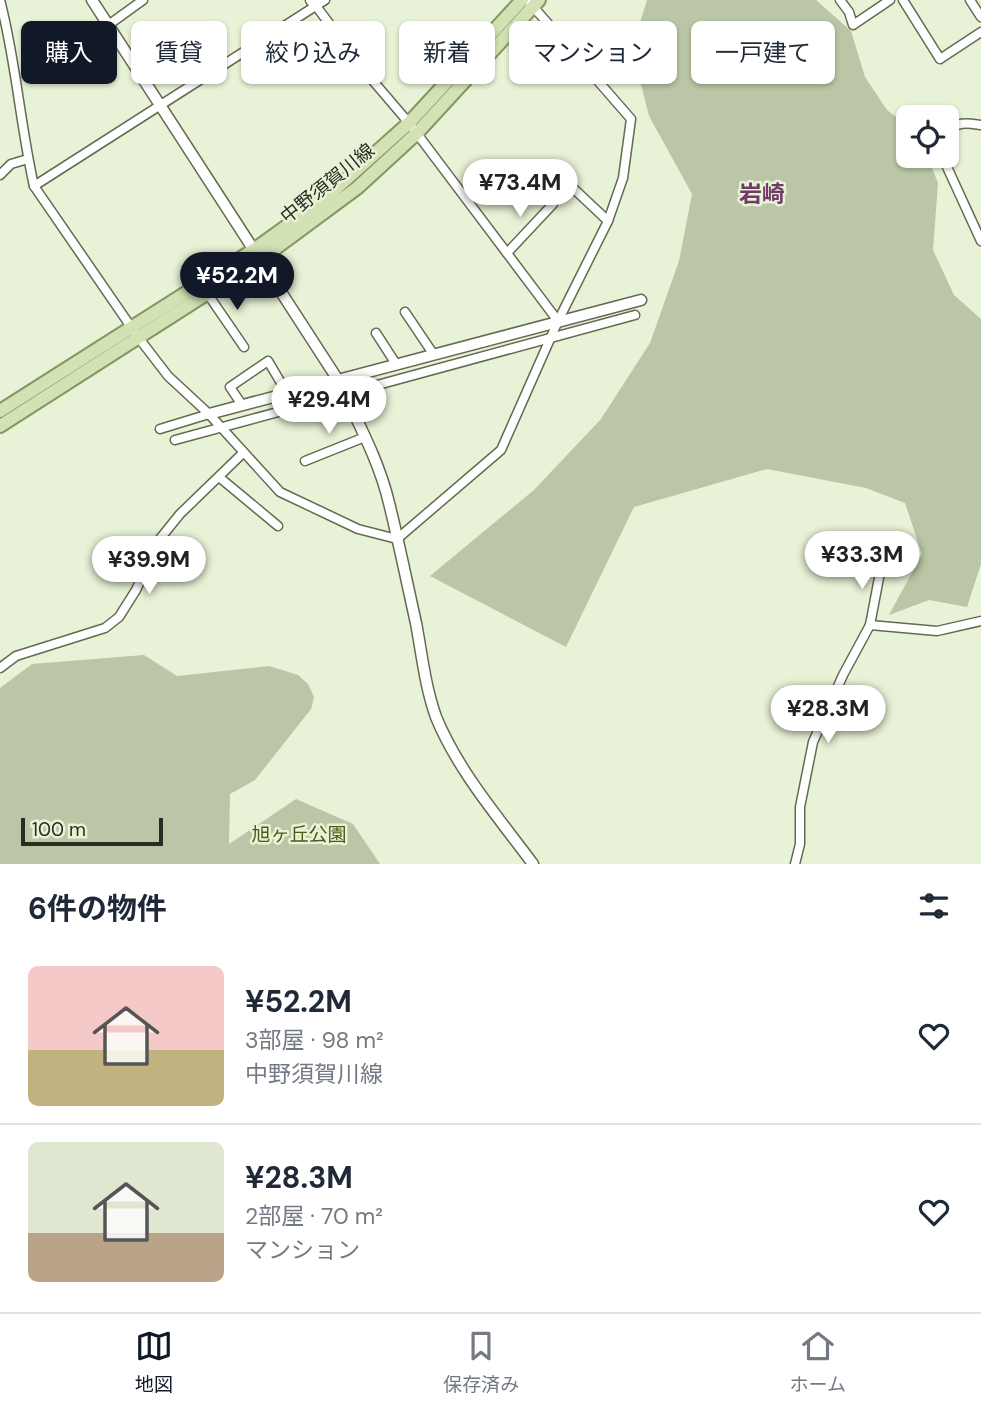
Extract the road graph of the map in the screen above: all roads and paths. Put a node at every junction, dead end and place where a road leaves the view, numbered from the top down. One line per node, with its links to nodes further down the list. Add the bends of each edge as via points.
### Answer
1 (0, 0): 19 (street, via 11,41)
2 (92, 0): 11 (street)
3 (143, 0): 12 (street)
4 (840, 0): 5 (street, via 853,25)
5 (890, 0)
6 (903, 0): 13 (street, via 940,59)
7 (970, 0): 10 (street)
8 (317, 2): 15 (street); 18 (street, via 368,75)
9 (530, 2): 18 (main road, 中野須賀川線); 25 (street, via 631,119 623,178)
10 (981, 17)
11 (104, 21)
12 (114, 21)
13 (981, 32)
14 (117, 41): 15 (street)
15 (160, 104): 23 (street); 27 (street)
16 (959, 123): 17 (street)
17 (981, 125)
18 (413, 128): 27 (main road, 中野須賀川線, via 357,188); 28 (street)
19 (28, 159): 22 (street, via 11,164); 23 (street)
20 (948, 168): 26 (street)
21 (556, 172): 25 (street)
22 (0, 175)
23 (34, 186): 34 (street)
24 (553, 204): 28 (street)
25 (608, 221): 33 (street)
26 (981, 241)
27 (258, 254): 29 (main road, 中野須賀川線); 34 (main road, 中野須賀川線); 40 (street)
28 (508, 254): 33 (street)
29 (207, 293): 34 (main road, 中野須賀川線); 37 (street)
30 (641, 300): 33 (street)
31 (405, 312): 38 (street)
32 (635, 315): 36 (street)
33 (558, 321): 36 (street); 38 (street)
34 (135, 332): 44 (main road, 中野須賀川線); 45 (street, via 168,376); 46 (main road, 中野須賀川線)
35 (376, 332): 39 (street)
36 (550, 339): 42 (street); 55 (street, via 500,450)
37 (244, 347)
38 (434, 355): 39 (street)
39 (396, 365): 40 (street)
40 (338, 380): 41 (street); 42 (street)
41 (287, 393): 43 (street); 43 (street, via 268,361 230,387)
42 (344, 394): 47 (street); 49 (street)
43 (242, 405): 45 (street)
44 (0, 411)
45 (209, 414): 47 (street); 48 (street)
46 (0, 426)
47 (221, 428): 50 (street); 51 (street)
48 (160, 429)
49 (365, 437): 52 (street); 55 (street)
50 (175, 440)
51 (243, 453): 53 (street); 55 (street, via 281,492 358,529)
52 (305, 461)
53 (219, 477): 54 (street); 59 (street, via 159,540 118,617 104,628 16,656)
54 (278, 526)
55 (397, 539): 60 (street, via 425,681 437,718 478,789)
56 (882, 562): 58 (street)
57 (981, 621): 58 (street, via 937,631)
58 (870, 625): 61 (street, via 813,742)
59 (0, 668)
60 (533, 864)
61 (795, 864)

